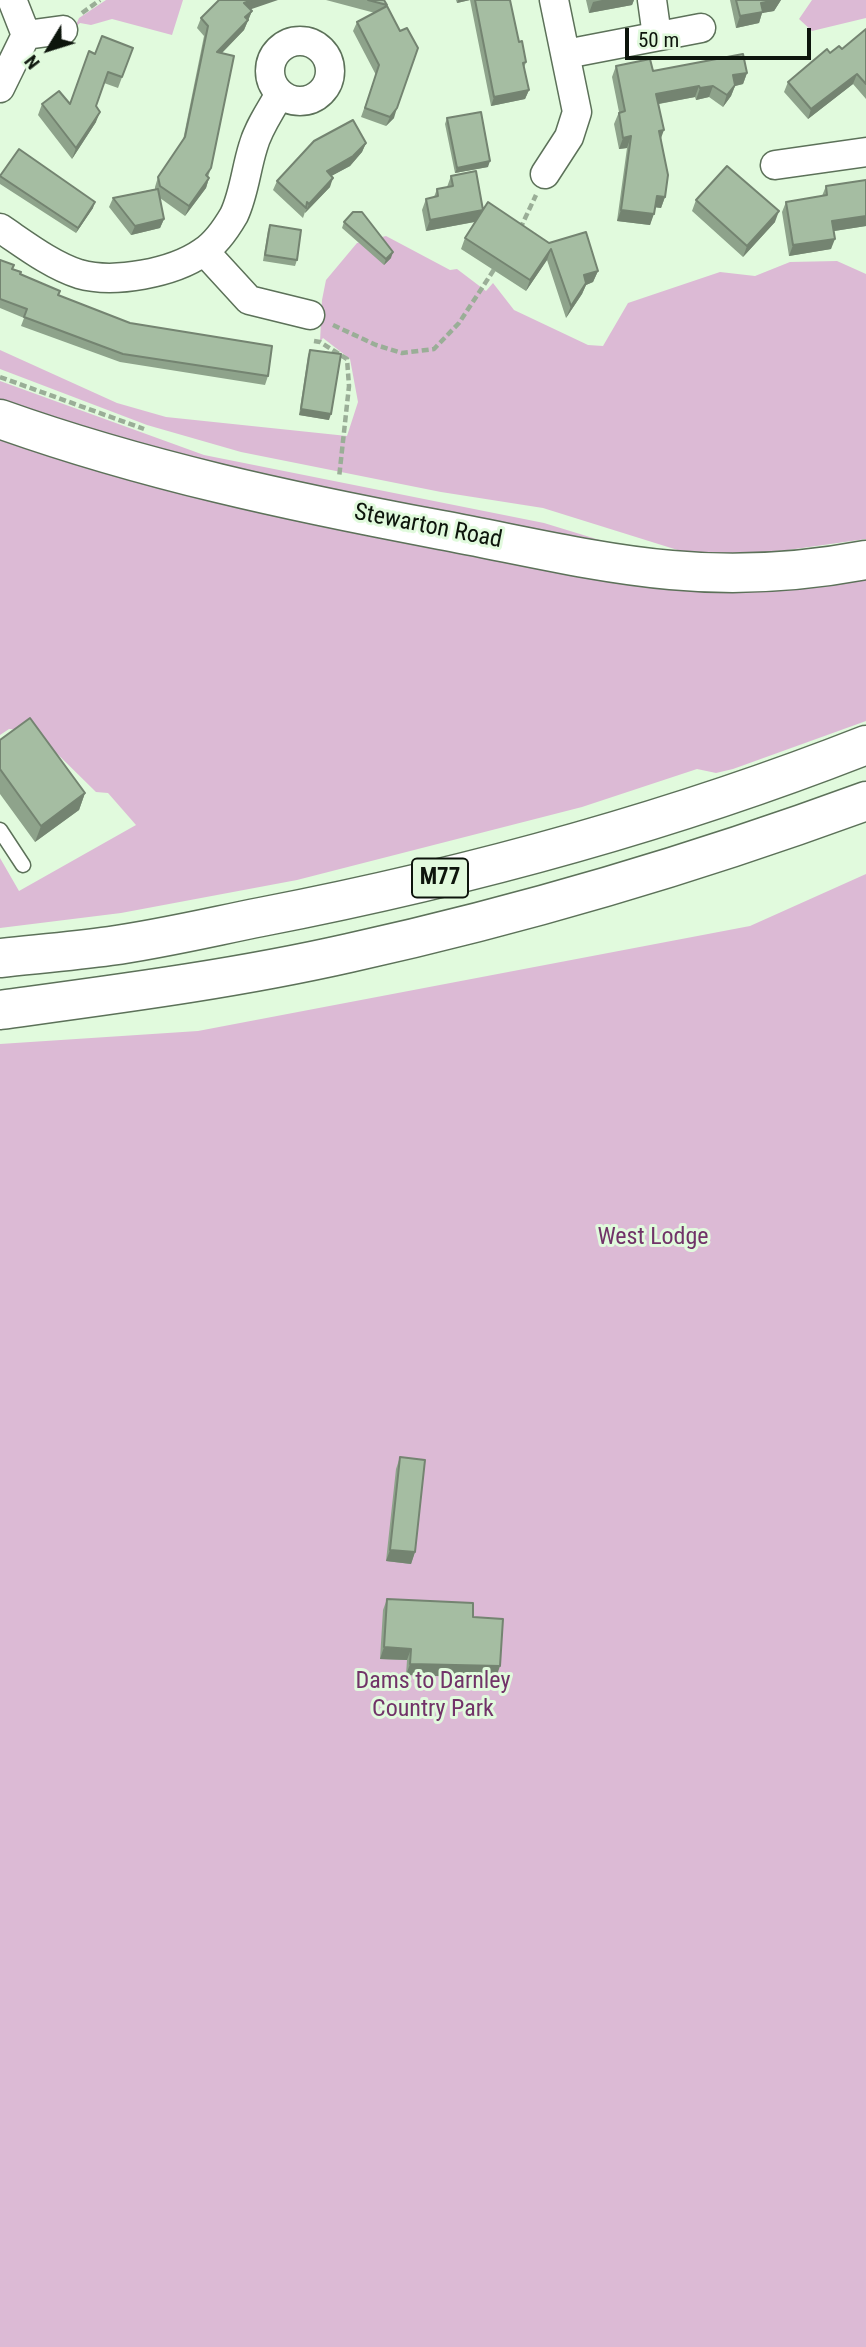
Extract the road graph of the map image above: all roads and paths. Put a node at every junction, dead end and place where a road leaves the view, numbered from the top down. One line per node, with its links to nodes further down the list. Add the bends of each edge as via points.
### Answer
1 (554, 0): 8 (street)
2 (652, 0): 7 (street)
3 (13, 2): 6 (street)
4 (701, 28): 7 (street)
5 (63, 30): 6 (street)
6 (26, 35): 9 (street)
7 (657, 36): 8 (street)
8 (566, 54): 13 (street, via 577,112 569,137)
9 (0, 88)
10 (279, 95): 16 (street, via 253,145 235,212)
11 (866, 152): 12 (street)
12 (775, 165)
13 (545, 174): 15 (path)
14 (0, 228): 16 (street, via 62,267 106,279 163,270)
15 (518, 233)
16 (205, 252): 18 (street, via 248,300)
17 (503, 255): 18 (path, via 459,323 434,349 402,353)
18 (309, 327): 23 (path, via 320,342 347,359 349,386)
19 (0, 377): 21 (path)
20 (0, 419): 25 (main road, Stewarton Road, via 108,453 335,510 640,567 754,572)
21 (155, 432)
22 (327, 475): 23 (path)
23 (339, 478): 24 (path)
24 (352, 480)
25 (866, 560)
26 (866, 745): 30 (main road, M77, via 640,824 455,875 111,946)
27 (866, 801): 31 (main road, M77, via 608,888 347,954 192,983)
28 (0, 831): 29 (lane)
29 (23, 865)
30 (0, 958)
31 (0, 1010)

